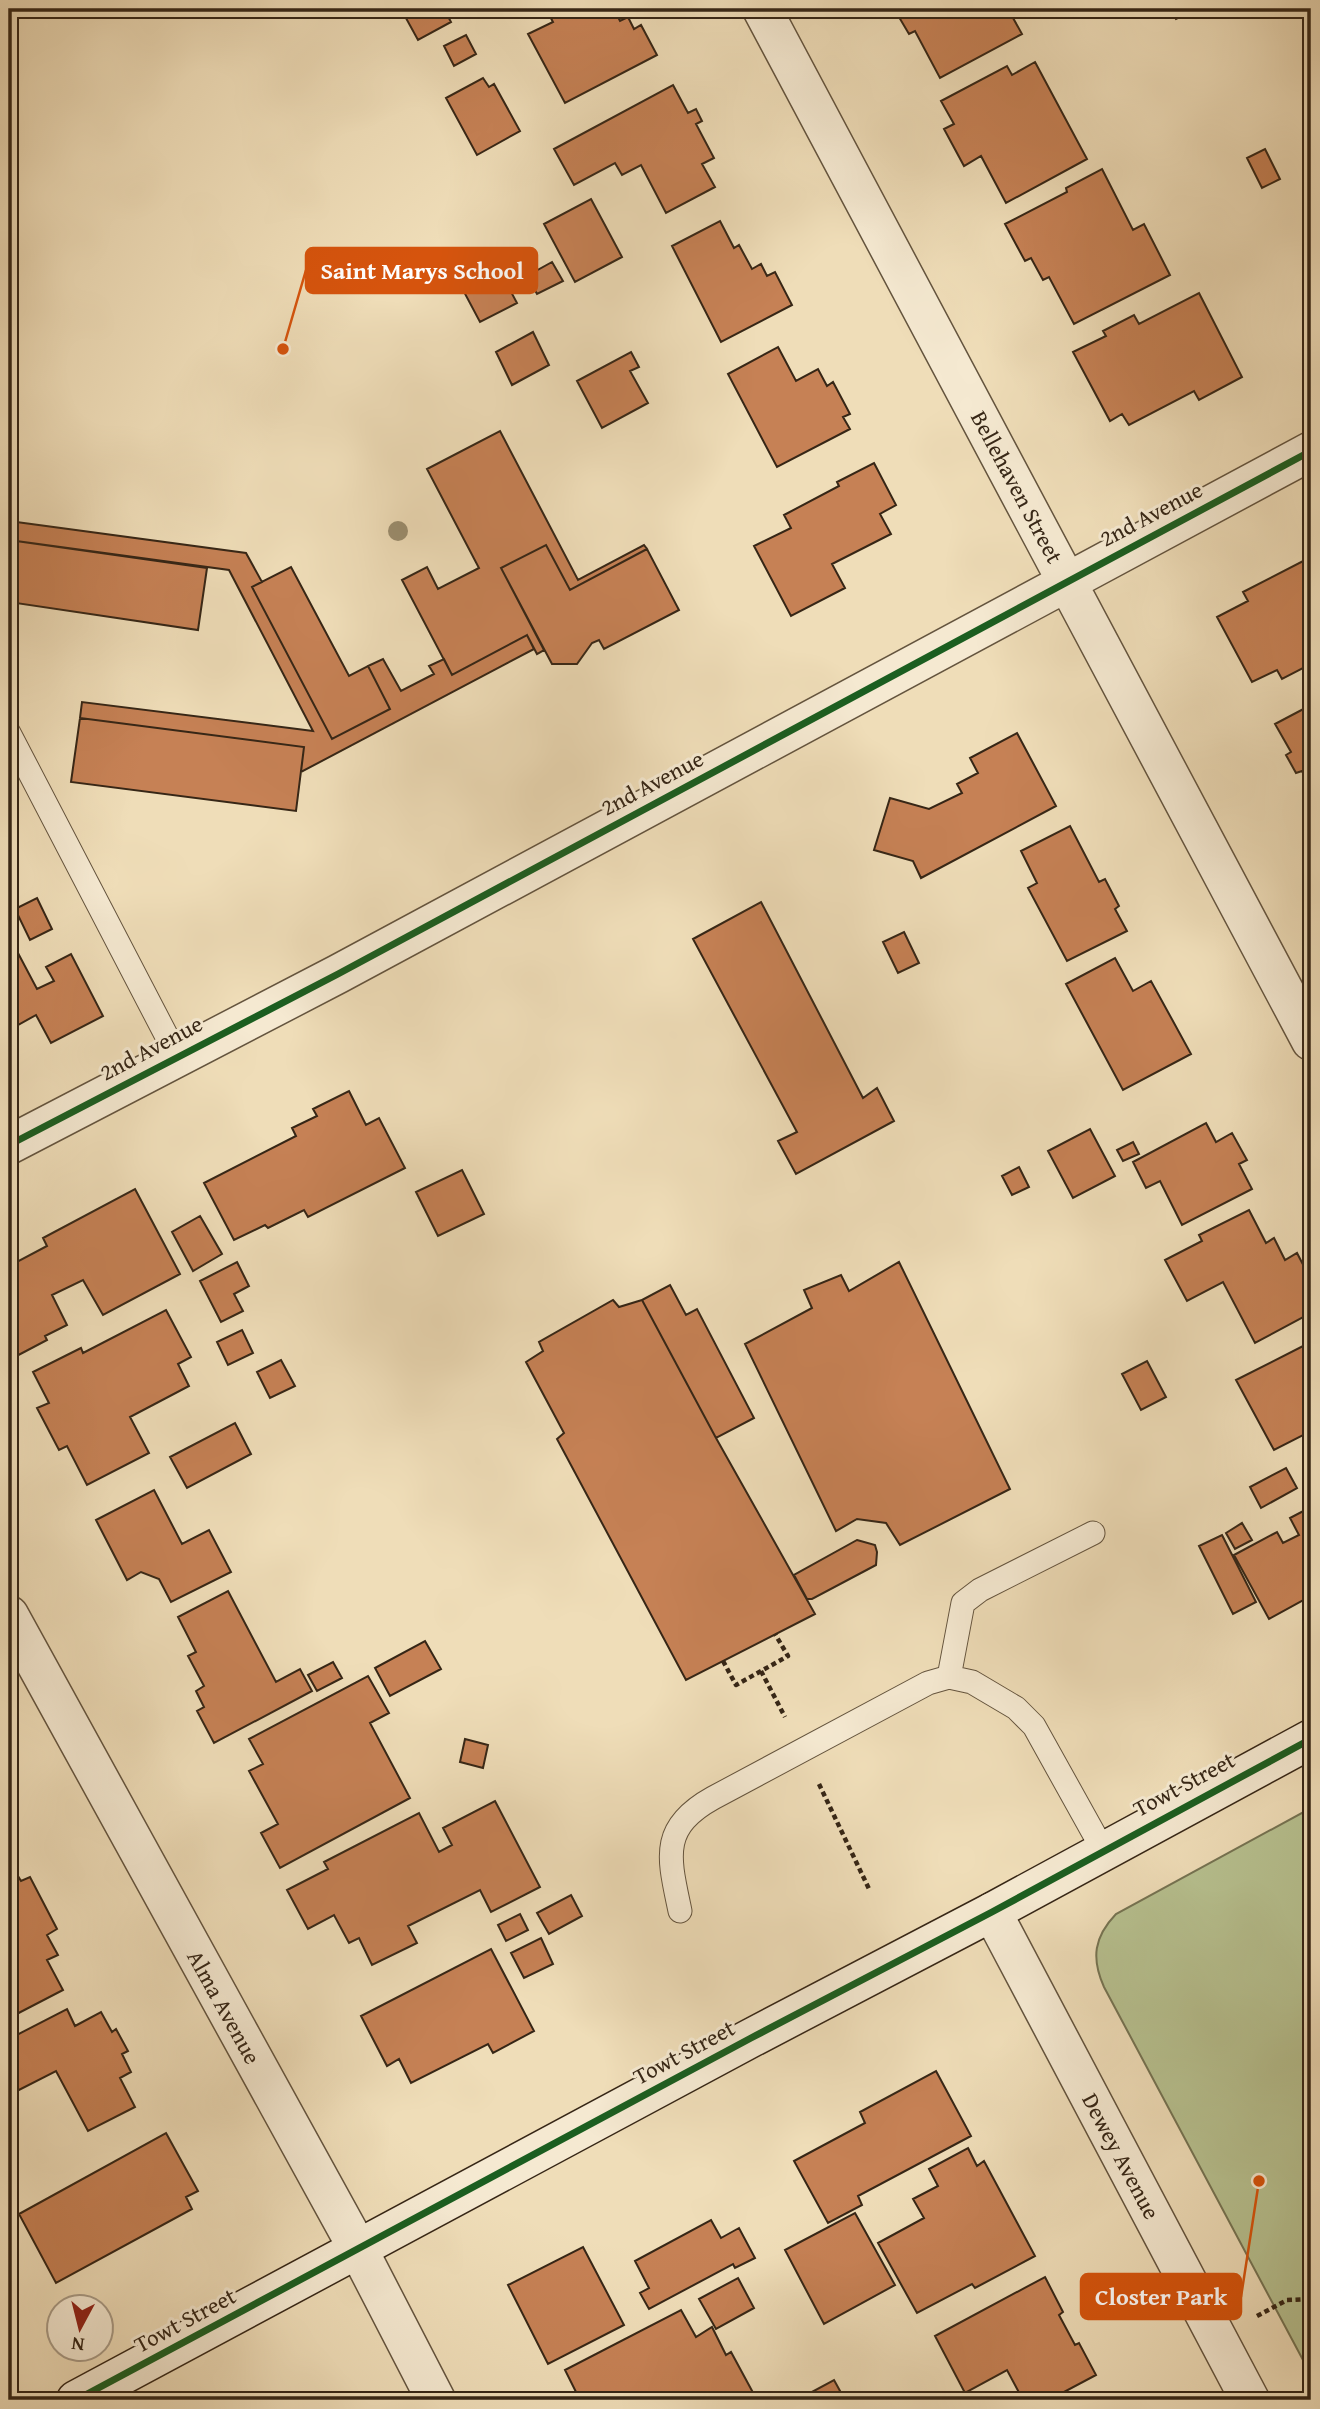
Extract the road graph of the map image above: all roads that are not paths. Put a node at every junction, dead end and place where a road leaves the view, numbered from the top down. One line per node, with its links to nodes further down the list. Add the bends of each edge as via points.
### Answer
1 (762, 9): 3 (street, Bellehaven Street)
2 (1311, 451): 3 (street, 2nd Avenue)
3 (1067, 580): 5 (street, Bellehaven Street); 6 (street, 2nd Avenue, via 338,974)
4 (9, 733): 6 (lane)
5 (1311, 1041)
6 (177, 1056): 7 (street, 2nd Avenue)
7 (9, 1145)
8 (1093, 1533): 10 (lane, via 963,1602)
9 (9, 1615): 15 (street, Alma Avenue)
10 (948, 1677): 12 (lane, via 995,1694 1034,1726); 13 (lane, via 928,1683 683,1818 671,1853)
11 (1311, 1739): 12 (street, Towt Street)
12 (1102, 1850): 14 (street, Towt Street)
13 (680, 1911)
14 (992, 1912): 15 (street, Towt Street); 18 (street, Dewey Avenue)
15 (358, 2249): 16 (street, Towt Street); 17 (street, Alma Avenue)
16 (76, 2400)
17 (436, 2400)
18 (1250, 2400)

